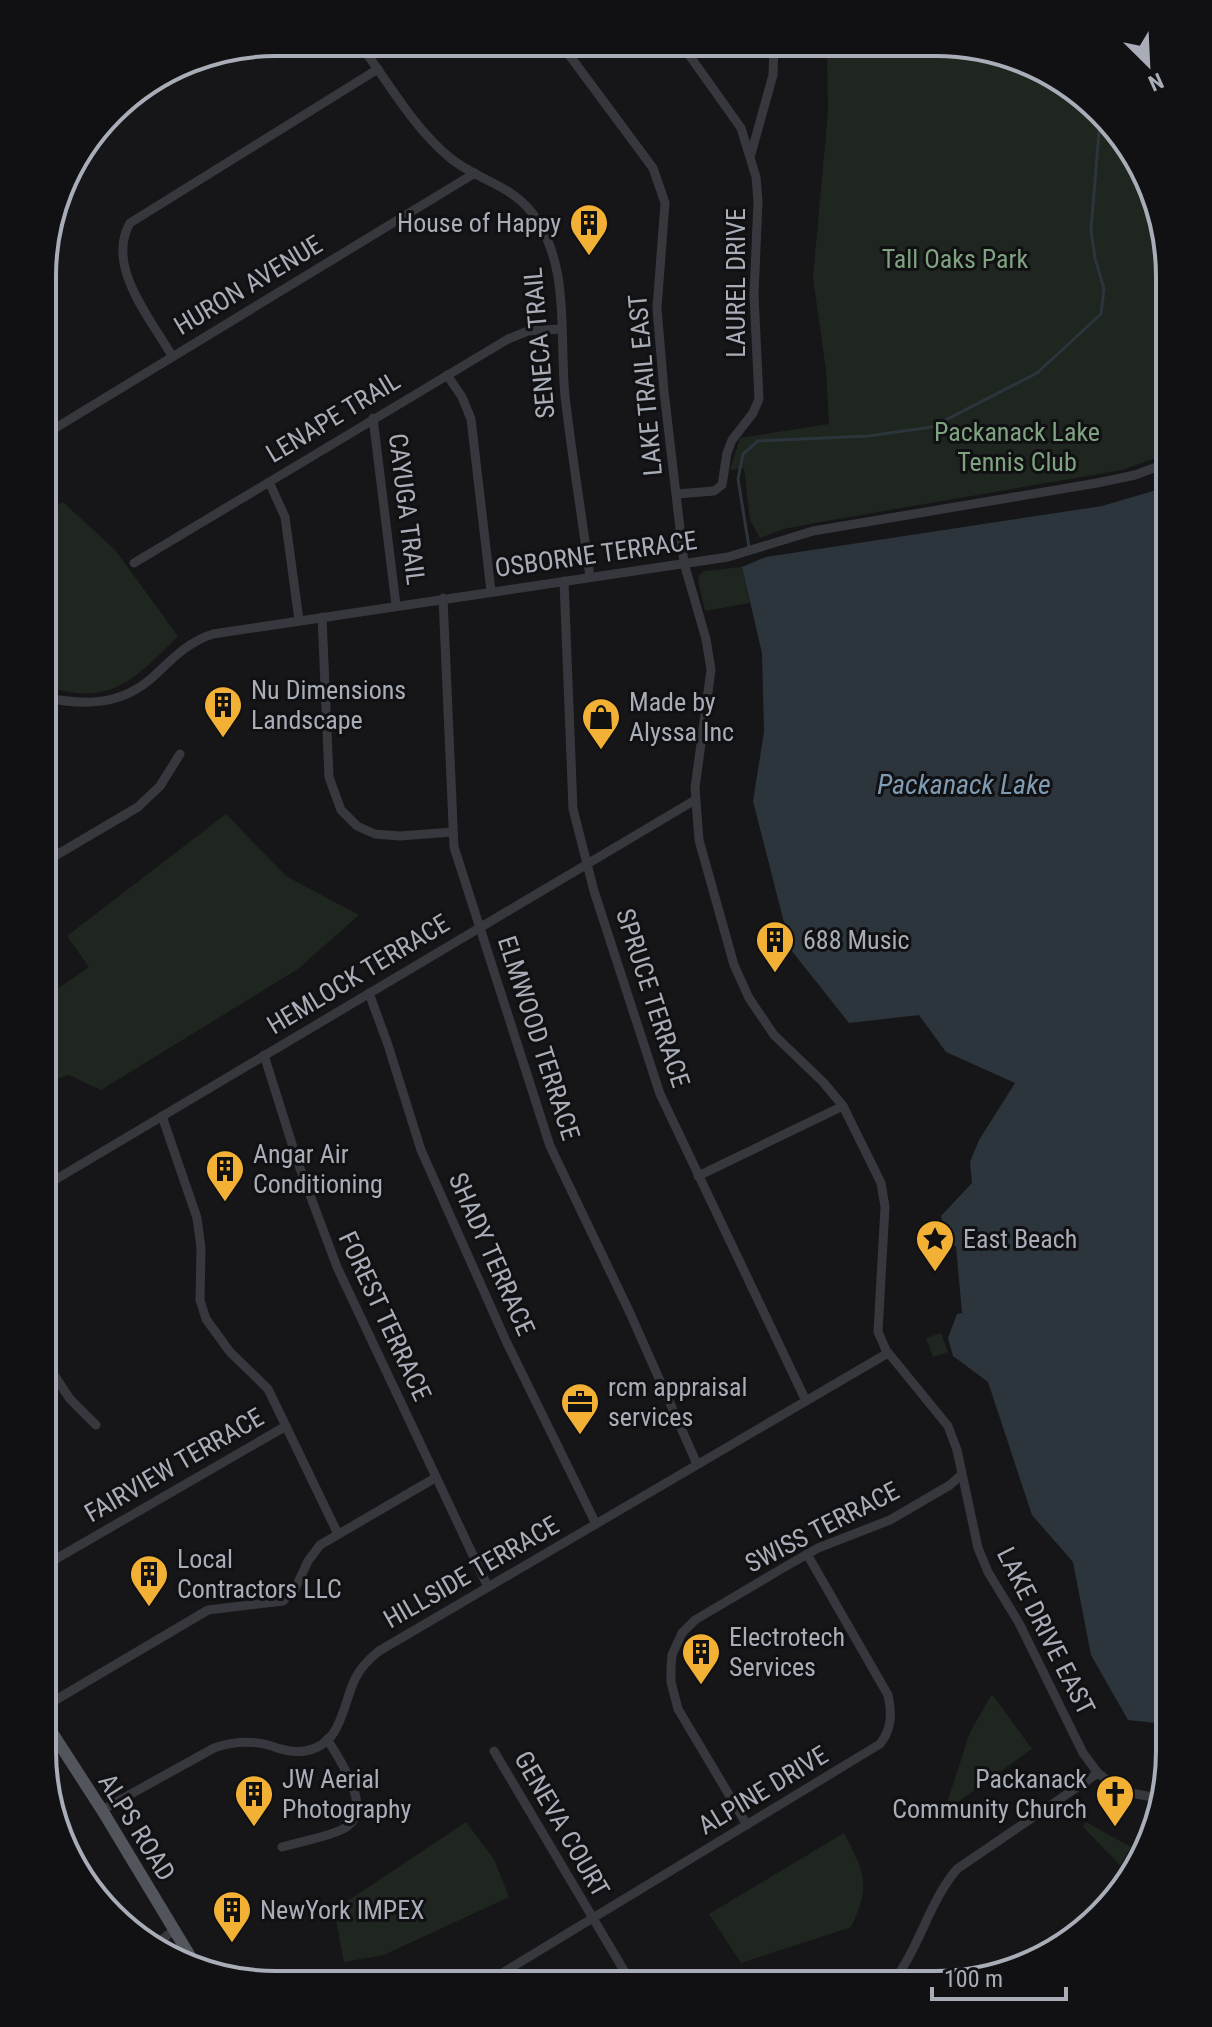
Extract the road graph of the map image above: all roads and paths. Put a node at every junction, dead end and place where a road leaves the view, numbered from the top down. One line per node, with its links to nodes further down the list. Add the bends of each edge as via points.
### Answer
1 (368, 56): 5 (street, SENECA TRAIL)
2 (570, 56): 15 (street, LAKE TRAIL EAST, via 653,168 663,191 657,308)
3 (690, 56): 6 (street, LAUREL DRIVE, via 733,114)
4 (774, 56): 6 (street)
5 (378, 69): 7 (street, SENECA TRAIL, via 434,144); 9 (street, via 130,223 121,247 124,269)
6 (751, 154): 15 (street, LAUREL DRIVE, via 758,201 754,295 759,399 732,440 722,485 714,491)
7 (475, 173): 8 (street, SENECA TRAIL, via 518,197 544,230 559,276); 9 (street, HURON AVENUE)
8 (561, 329): 10 (street, LENAPE TRAIL, via 516,335); 18 (street, SENECA TRAIL)
9 (172, 356): 12 (street, HURON AVENUE)
10 (447, 375): 11 (street, LENAPE TRAIL); 20 (street, via 471,419)
11 (373, 418): 14 (street, LENAPE TRAIL); 22 (street, CAYUGA TRAIL)
12 (56, 428)
13 (1156, 466): 17 (street, OSBORNE TERRACE, via 1113,480 826,529 728,557)
14 (269, 482): 16 (street, LENAPE TRAIL); 24 (street, via 285,517)
15 (677, 494): 17 (street, LAKE TRAIL EAST)
16 (134, 563)
17 (684, 563): 18 (street, OSBORNE TERRACE); 27 (street, LAKE DRIVE EAST, via 711,670)
18 (590, 577): 19 (street, OSBORNE TERRACE)
19 (564, 581): 20 (street, OSBORNE TERRACE); 30 (street, SPRUCE TERRACE, via 573,809)
20 (491, 591): 21 (street, OSBORNE TERRACE)
21 (443, 598): 22 (street, OSBORNE TERRACE); 28 (street, ELMWOOD TERRACE)
22 (396, 605): 23 (street, OSBORNE TERRACE)
23 (322, 617): 24 (street, OSBORNE TERRACE); 28 (street, via 329,777 341,810 375,834)
24 (299, 620): 25 (street, OSBORNE TERRACE, via 199,638 146,683 117,698 87,703)
25 (56, 699)
26 (180, 754): 29 (street, via 160,786 138,807)
27 (695, 800): 30 (street, HEMLOCK TERRACE); 34 (street, LAKE DRIVE EAST, via 699,840 739,979 774,1035)
28 (452, 832): 31 (street, ELMWOOD TERRACE)
29 (56, 855)
30 (587, 865): 31 (street, HEMLOCK TERRACE); 36 (street, SPRUCE TERRACE, via 660,1094)
31 (479, 928): 32 (street, HEMLOCK TERRACE); 43 (street, ELMWOOD TERRACE, via 550,1146)
32 (369, 993): 33 (street, HEMLOCK TERRACE); 46 (street, SHADY TERRACE, via 421,1150)
33 (264, 1055): 35 (street, HEMLOCK TERRACE); 45 (street, FOREST TERRACE, via 317,1218)
34 (843, 1106): 36 (street); 38 (street, LAKE DRIVE EAST, via 884,1195 877,1323)
35 (162, 1116): 37 (street, HEMLOCK TERRACE); 42 (street, via 197,1218 200,1300 206,1319 268,1389)
36 (698, 1176): 40 (street, SPRUCE TERRACE)
37 (56, 1179)
38 (888, 1353): 40 (street, HILLSIDE TERRACE); 44 (street, LAKE DRIVE EAST, via 948,1426)
39 (56, 1378): 41 (street)
40 (806, 1401): 43 (street, HILLSIDE TERRACE)
41 (96, 1425)
42 (286, 1426): 47 (street); 49 (street, FAIRVIEW TERRACE)
43 (697, 1464): 46 (street, HILLSIDE TERRACE)
44 (961, 1475): 48 (street, SWISS TERRACE, via 890,1520); 55 (street, LAKE DRIVE EAST, via 988,1572)
45 (435, 1478): 47 (street); 50 (street, FOREST TERRACE)
46 (596, 1524): 50 (street, HILLSIDE TERRACE)
47 (338, 1534): 51 (street, via 313,1552 283,1601 208,1610)
48 (807, 1554): 58 (street, SWISS TERRACE, via 695,1620 672,1655 671,1682 680,1713); 58 (street, ALPINE DRIVE, via 884,1684 891,1706 889,1728 873,1750)
49 (56, 1559)
50 (488, 1587): 52 (street, HILLSIDE TERRACE, via 369,1659)
51 (56, 1700)
52 (327, 1739): 57 (street, via 315,1748 294,1751 228,1743); 59 (street, via 355,1790 354,1816 343,1829)
53 (56, 1741): 57 (main road, ALPS ROAD)
54 (494, 1751): 60 (street, GENEVA COURT)
55 (1098, 1773): 56 (street, LAKE DRIVE EAST, via 1131,1793); 66 (street, via 957,1869)
56 (1151, 1797)
57 (102, 1810): 61 (main road, ALPS ROAD)
58 (747, 1825): 60 (street, ALPINE DRIVE)
59 (282, 1847)
60 (592, 1918): 64 (street, ALPINE DRIVE); 65 (street, GENEVA COURT)
61 (174, 1930): 62 (street); 63 (main road, ALPS ROAD)
62 (162, 1939)
63 (187, 1952)
64 (505, 1971)
65 (624, 1971)
66 (901, 1971)

